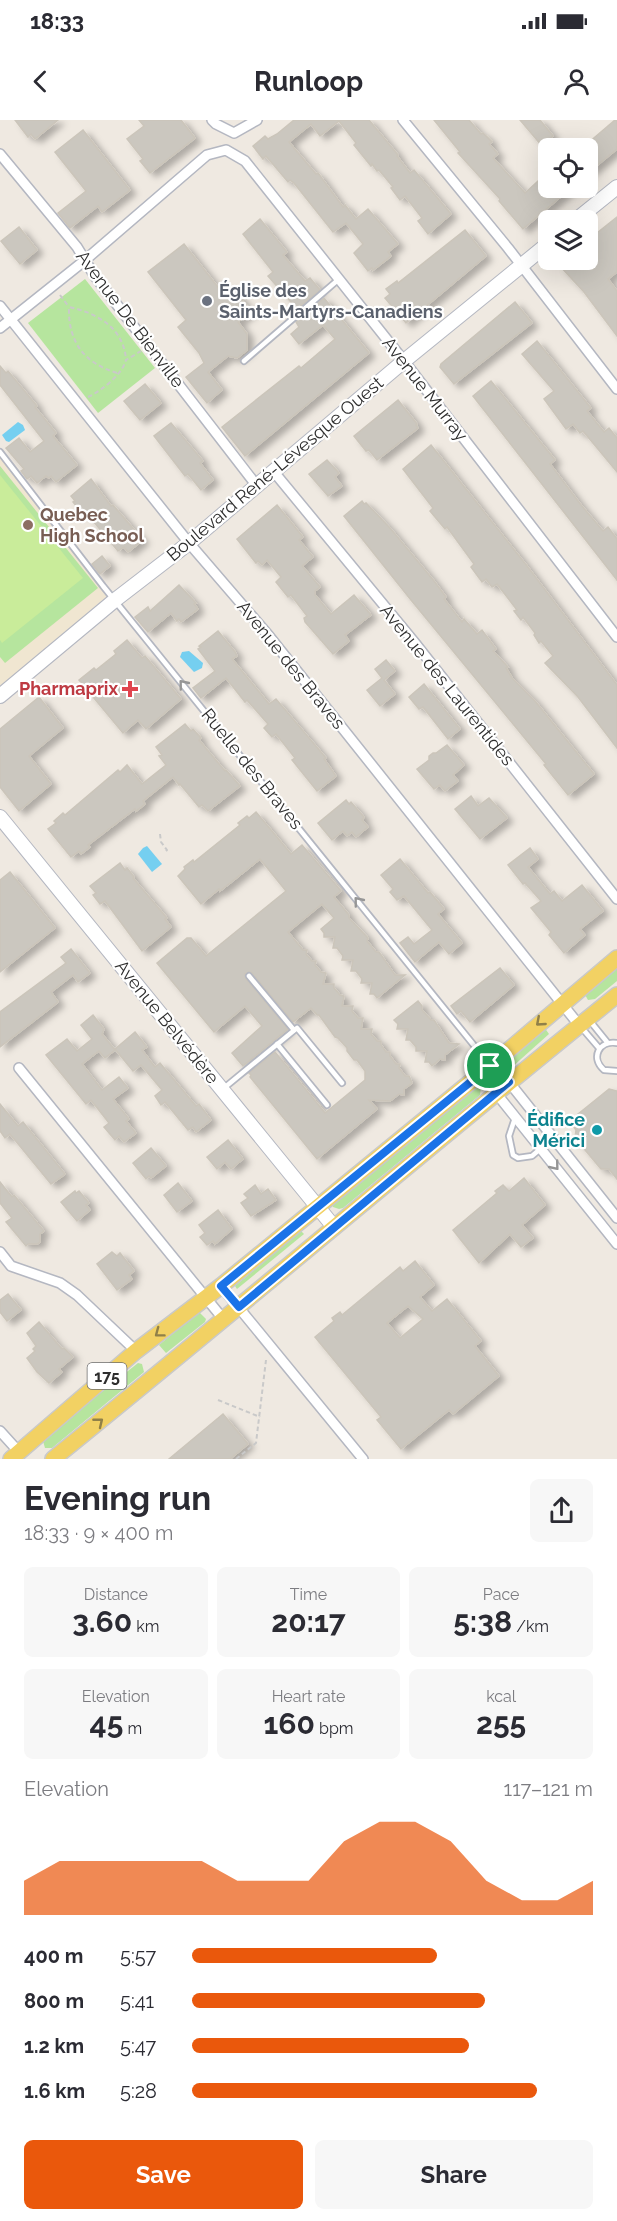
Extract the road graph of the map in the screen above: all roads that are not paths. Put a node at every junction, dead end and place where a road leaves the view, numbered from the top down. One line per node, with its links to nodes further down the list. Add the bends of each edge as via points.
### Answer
1 (212, 120): 2 (street, via 234,133)
2 (257, 120)
3 (403, 120): 9 (street)
4 (0, 154): 8 (street, Avenue De Bienville, via 77,247)
5 (617, 187): 6 (main road)
6 (588, 210)
7 (538, 252): 9 (main road, Boulevard René-Lévesque Ouest)
8 (84, 261): 10 (street, Avenue Murray, via 207,155 226,150 244,160); 12 (street); 19 (street, Avenue De Bienville)
9 (520, 267): 15 (main road, Boulevard René-Lévesque Ouest); 16 (street)
10 (339, 279): 14 (lane); 15 (street, Avenue Murray)
11 (0, 306): 12 (street, Avenue des Braves)
12 (11, 320): 13 (street); 20 (street, Avenue des Braves)
13 (0, 328)
14 (244, 361)
15 (404, 361): 18 (main road, Boulevard René-Lévesque Ouest); 22 (street, Avenue Murray)
16 (616, 388)
17 (0, 452): 21 (lane, Ruelle des Braves)
18 (274, 472): 19 (main road, Boulevard René-Lévesque Ouest); 25 (street, Avenue des Laurentides)
19 (257, 486): 20 (main road, Boulevard René-Lévesque Ouest)
20 (189, 543): 21 (main road, Boulevard René-Lévesque Ouest); 29 (street, Avenue des Braves, via 269,636)
21 (115, 600): 23 (main road, Boulevard René-Lévesque Ouest); 36 (lane, Ruelle des Braves, one-way to 21)
22 (617, 638)
23 (0, 696)
24 (0, 817): 41 (main road, Avenue Belvédère)
25 (617, 899)
26 (617, 958): 29 (main road, 175)
27 (249, 976): 31 (lane)
28 (617, 995): 30 (main road, 175)
29 (562, 1003): 30 (street, Avenue des Braves); 36 (main road, 175, one-way to 36)
30 (584, 1022): 32 (lane); 35 (lane); 39 (main road, 175)
31 (294, 1030): 34 (lane); 40 (lane, via 297,1028)
32 (607, 1042): 33 (lane); 35 (lane)
33 (617, 1043)
34 (277, 1044): 41 (lane); 43 (lane)
35 (599, 1048): 38 (lane, via 600,1067)
36 (490, 1066): 39 (street, Ruelle des Braves); 42 (street); 49 (main road, 175)
37 (19, 1068): 55 (street)
38 (617, 1071)
39 (509, 1082): 42 (main road, 175); 45 (street, Ruelle des Braves)
40 (342, 1083)
41 (222, 1090): 49 (main road, Avenue Belvédère)
42 (495, 1093): 44 (street); 51 (main road, 175)
43 (327, 1105)
44 (515, 1118): 46 (street); 46 (lane, via 509,1136 513,1155 524,1158)
45 (553, 1138): 46 (lane); 47 (street, Ruelle des Braves)
46 (541, 1149): 48 (street, one-way to 48)
47 (593, 1187): 48 (lane); 50 (street, Ruelle des Braves)
48 (580, 1197): 52 (street)
49 (317, 1207): 51 (main road, Avenue Belvédère); 54 (main road, 175)
50 (617, 1218)
51 (334, 1227): 56 (main road, 175)
52 (617, 1244)
53 (0, 1252): 58 (street, via 11,1266 60,1283 77,1295)
54 (221, 1286): 55 (main road, 175); 56 (street)
55 (206, 1298): 57 (street); 58 (main road, 175, one-way to 58)
56 (239, 1307): 57 (main road, 175); 62 (street)
57 (224, 1320): 61 (main road, 175, one-way to 57)
58 (136, 1351): 60 (main road, 175)
59 (0, 1431): 60 (street)
60 (15, 1456)
61 (53, 1459)
62 (363, 1459)

